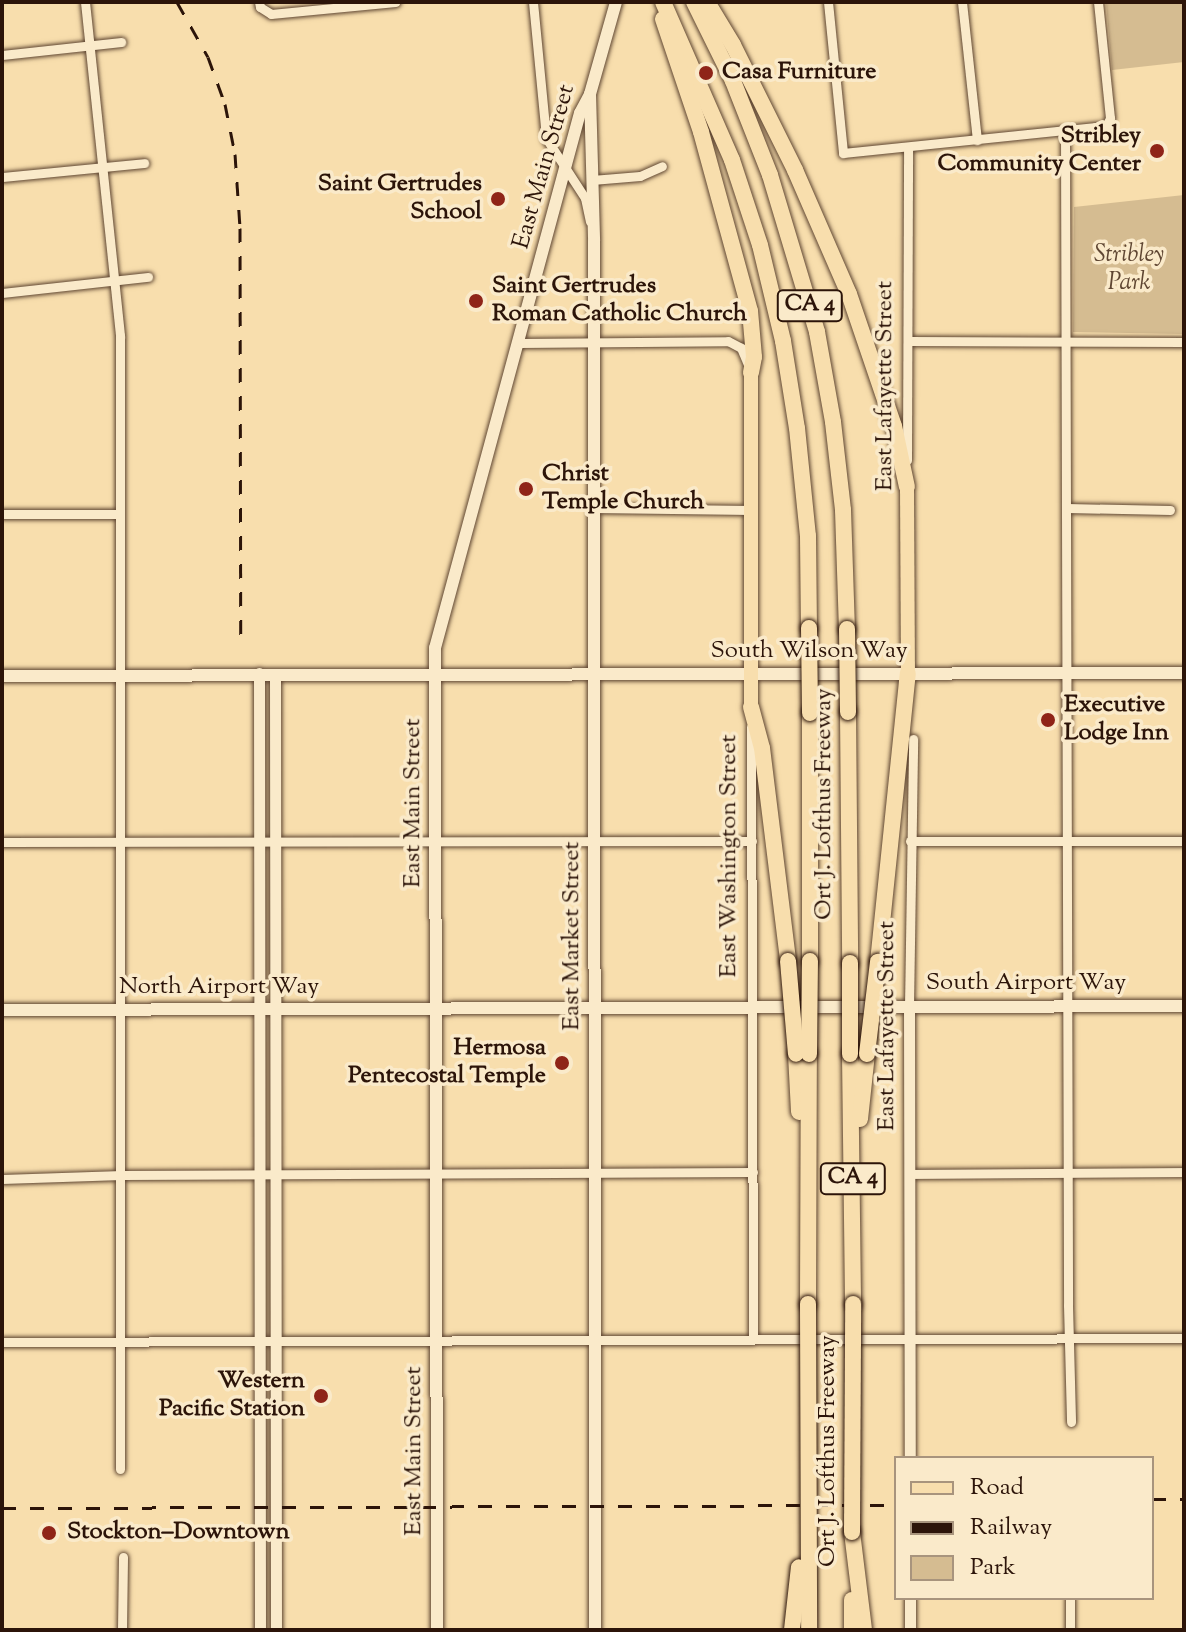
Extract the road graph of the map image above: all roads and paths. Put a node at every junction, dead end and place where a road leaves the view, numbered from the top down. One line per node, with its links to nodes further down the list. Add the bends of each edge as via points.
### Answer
1 (85, 2): 13 (street)
2 (395, 2): 11 (street, via 271,14)
3 (533, 2): 22 (street, East Market Street, via 546,138)
4 (616, 2): 15 (main road, East Main Street)
5 (661, 2): 34 (highway, via 664,30 701,132 750,311); 74 (highway, Ort J. Lofthus Freeway / CA 4, bridge, via 732,160 760,245 780,327 802,475 810,713 810,961)
6 (694, 2): 85 (highway, Ort J. Lofthus Freeway / CA 4, bridge, via 770,175 817,332 833,422 843,510 847,629)
7 (707, 2): 35 (highway, via 795,170 849,294 894,426)
8 (828, 2): 18 (street, via 843,153)
9 (962, 2): 17 (street)
10 (1098, 2): 16 (street, via 1110,121 1102,127)
11 (259, 4)
12 (121, 42): 13 (street)
13 (90, 46): 14 (street); 21 (street)
14 (2, 55)
15 (590, 94): 22 (main road, East Main Street); 24 (main road, East Market Street)
16 (1065, 131): 17 (street); 30 (street)
17 (977, 140): 18 (street)
18 (908, 147): 29 (street, East Lafayette Street)
19 (144, 163): 21 (street)
20 (662, 166): 24 (street, via 640,176)
21 (102, 167): 23 (street); 27 (street)
22 (564, 171): 25 (street, East Market Street, via 585,198); 32 (main road, East Main Street)
23 (2, 177)
24 (592, 180): 25 (main road, East Market Street)
25 (594, 241): 33 (main road, East Market Street)
26 (148, 277): 27 (street)
27 (114, 281): 28 (street); 41 (street, via 120,336)
28 (2, 293)
29 (909, 341): 30 (street); 35 (street, East Lafayette Street)
30 (1067, 341): 31 (street); 37 (street)
31 (1184, 342)
32 (519, 343): 33 (street); 51 (main road, East Main Street, via 435,648)
33 (593, 344): 34 (street, via 728,341 741,348); 36 (main road, East Market Street)
34 (751, 373): 38 (main road, East Washington Street)
35 (907, 487): 47 (main road, East Lafayette Street)
36 (594, 508): 38 (street); 49 (main road, East Market Street)
37 (1067, 508): 39 (street); 43 (street)
38 (751, 510): 46 (main road, East Washington Street)
39 (1170, 510)
40 (2, 514): 41 (street)
41 (120, 514): 48 (street)
42 (259, 673): 45 (main road, South Wilson Way); 48 (main road, South Wilson Way); 54 (street)
43 (1067, 673): 44 (main road, South Wilson Way); 47 (main road, South Wilson Way); 60 (street)
44 (1184, 673)
45 (275, 674): 51 (main road, South Wilson Way); 55 (street)
46 (750, 674): 47 (main road, South Wilson Way); 49 (main road, South Wilson Way); 52 (main road, East Washington Street)
47 (908, 674): 85 (highway, bridge)
48 (120, 675): 50 (main road, South Wilson Way); 63 (street)
49 (594, 675): 51 (main road, South Wilson Way); 57 (main road, East Market Street)
50 (2, 676)
51 (434, 676): 56 (main road, East Main Street)
52 (751, 707): 58 (street, East Washington Street); 74 (highway, bridge, via 762,748)
53 (913, 739): 59 (street, East Lafayette Street)
54 (259, 840): 55 (street); 63 (street); 72 (street)
55 (276, 841): 56 (street); 73 (street)
56 (436, 841): 57 (street); 69 (main road, East Main Street)
57 (594, 841): 58 (street); 66 (main road, East Market Street)
58 (752, 841): 67 (street, East Washington Street)
59 (910, 841): 60 (street); 68 (street, East Lafayette Street)
60 (1067, 841): 61 (street); 64 (street)
61 (1184, 841)
62 (2, 842): 63 (street)
63 (121, 842): 71 (street)
64 (1068, 1006): 65 (main road, South Airport Way); 68 (main road, South Airport Way); 77 (street)
65 (1184, 1006)
66 (594, 1007): 67 (main road, South Airport Way); 69 (main road, South Airport Way); 81 (main road, East Market Street)
67 (753, 1007): 68 (main road, South Airport Way); 75 (street, East Washington Street)
68 (909, 1007): 82 (street, East Lafayette Street)
69 (437, 1008): 73 (main road, North Airport Way); 80 (main road, East Main Street)
70 (2, 1010): 71 (main road, North Airport Way)
71 (121, 1010): 72 (main road, North Airport Way); 83 (street)
72 (257, 1011): 73 (main road, North Airport Way); 78 (street)
73 (277, 1011): 79 (street)
74 (803, 1054): 99 (highway, Ort J. Lofthus Freeway / CA 4, bridge, via 799,1118 808,1189)
75 (753, 1172): 81 (street); 89 (street, East Washington Street)
76 (1184, 1172): 77 (street)
77 (1068, 1173): 82 (street); 87 (street)
78 (258, 1174): 79 (street); 83 (street); 90 (street)
79 (276, 1174): 80 (street); 91 (street)
80 (437, 1174): 81 (street); 92 (main road, East Main Street)
81 (595, 1174): 93 (main road, East Market Street)
82 (910, 1174): 86 (street, East Lafayette Street)
83 (122, 1175): 84 (street); 94 (street)
84 (3, 1178)
85 (853, 1180): 100 (highway, Ort J. Lofthus Freeway / CA 4, bridge)
86 (909, 1338): 87 (street); 89 (street); 97 (street, East Lafayette Street)
87 (1068, 1338): 88 (street); 96 (street)
88 (1184, 1338)
89 (753, 1339): 93 (street)
90 (258, 1340): 91 (street); 94 (street); 105 (street)
91 (277, 1340): 92 (street); 106 (street)
92 (437, 1340): 93 (street); 107 (main road, East Main Street)
93 (595, 1340): 108 (main road, East Market Street)
94 (121, 1341): 95 (street); 98 (street)
95 (2, 1342)
96 (1071, 1422)
97 (910, 1456)
98 (120, 1469)
99 (807, 1490): 109 (highway, bridge); 110 (highway, Ort J. Lofthus Freeway / CA 4, bridge)
100 (852, 1532): 111 (highway, Ort J. Lofthus Freeway / CA 4); 112 (highway)
101 (123, 1557): 104 (street)
102 (910, 1600): 113 (street)
103 (1070, 1600): 114 (street)
104 (122, 1630)
105 (260, 1630)
106 (276, 1630)
107 (437, 1630)
108 (595, 1630)
109 (792, 1630)
110 (809, 1630)
111 (852, 1630)
112 (864, 1630)
113 (910, 1630)
114 (1070, 1630)

